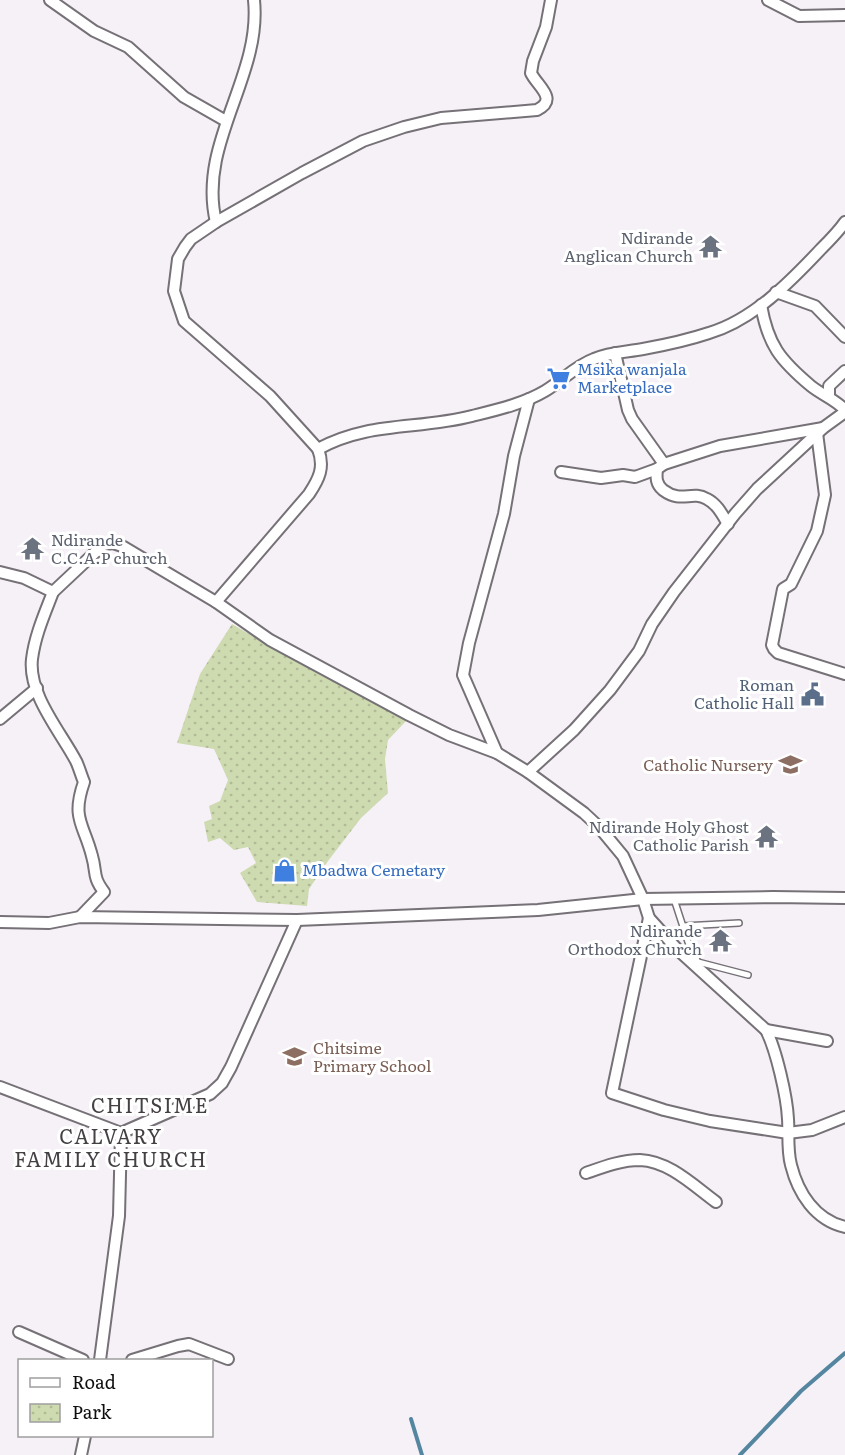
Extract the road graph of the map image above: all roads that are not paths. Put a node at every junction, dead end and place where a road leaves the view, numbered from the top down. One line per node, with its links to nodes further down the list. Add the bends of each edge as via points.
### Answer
1 (50, 0): 6 (street, via 94,31 128,47 184,97)
2 (254, 0): 6 (street, via 249,56)
3 (551, 0): 7 (street, via 531,73 546,93 544,106 537,110 441,118 363,141)
4 (768, 0): 5 (street, via 799,16)
5 (845, 15)
6 (226, 121): 7 (street, via 211,198)
7 (216, 222): 18 (street, via 191,239 178,259 174,291 184,321 270,396)
8 (845, 222): 9 (street)
9 (776, 292): 10 (street); 11 (street, via 815,306)
10 (761, 306): 12 (street, via 731,325 709,333); 14 (street, via 770,341 784,361 812,387)
11 (845, 337)
12 (615, 353): 15 (street, via 585,362); 19 (street, via 628,410)
13 (845, 371): 14 (street, via 829,386)
14 (829, 396): 16 (street)
15 (530, 399): 18 (street, via 433,424 365,430); 28 (street, via 463,675)
16 (845, 411): 17 (street)
17 (820, 431): 19 (street, via 720,446); 21 (street, via 757,489); 25 (street, via 825,495 817,531 800,570 783,589 772,645 778,652)
18 (318, 449): 24 (street, via 322,467 313,487)
19 (660, 466): 20 (street, via 635,477 601,478); 21 (street, via 658,486 672,496 708,499)
20 (561, 472)
21 (728, 524): 29 (street, via 674,592 610,690)
22 (0, 572): 23 (street)
23 (53, 592): 24 (street, via 103,545 113,543); 26 (street, via 32,659)
24 (216, 603): 28 (street, via 270,640 398,710)
25 (845, 674)
26 (37, 688): 27 (street); 33 (street, via 84,782 78,814 96,881 104,892)
27 (0, 719)
28 (497, 753): 29 (street)
29 (528, 772): 31 (street, via 599,827 623,856)
30 (845, 898): 32 (street)
31 (643, 899): 32 (street); 34 (street); 35 (street, via 538,910)
32 (674, 899): 38 (lane)
33 (80, 916): 35 (street); 36 (street, via 49,922)
34 (649, 918): 40 (street, via 677,949); 45 (street, via 612,1093 710,1121)
35 (297, 920): 44 (street, via 222,1083 210,1094)
36 (0, 922)
37 (739, 923): 38 (lane)
38 (683, 926): 39 (lane, via 699,962)
39 (748, 975)
40 (766, 1030): 41 (street); 45 (street, via 773,1043)
41 (827, 1041)
42 (0, 1087): 44 (street)
43 (844, 1119): 45 (street)
44 (121, 1133): 51 (street, via 119,1216)
45 (788, 1133): 48 (street, via 790,1164 801,1192 822,1217)
46 (586, 1173): 47 (street, via 640,1160 662,1165)
47 (716, 1202)
48 (845, 1227)
49 (19, 1332): 50 (street)
50 (81, 1359)
51 (100, 1359)
52 (135, 1359): 53 (street, via 189,1344)
53 (228, 1359)
54 (85, 1437): 55 (street)
55 (81, 1455)

